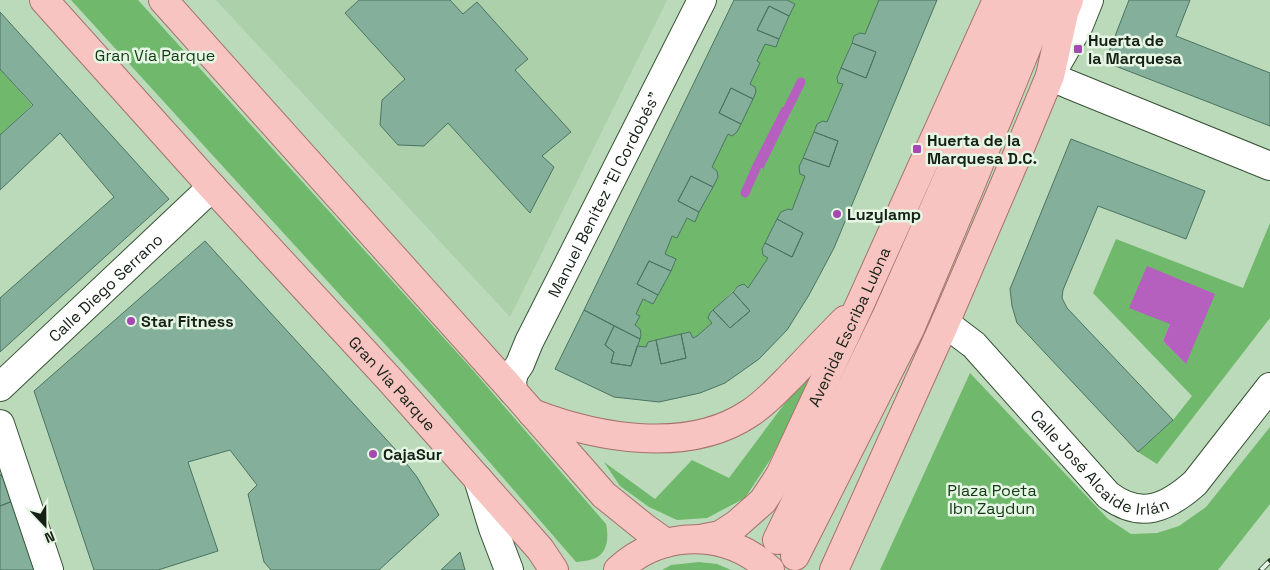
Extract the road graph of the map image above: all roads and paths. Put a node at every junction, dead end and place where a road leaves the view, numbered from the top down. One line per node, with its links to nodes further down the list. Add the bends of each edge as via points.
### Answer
1 (44, 0): 11 (main road, Gran Vía Parque)
2 (163, 0): 16 (main road)
3 (702, 0): 16 (street, Manuel Benítez "El Cordobés", via 514,374)
4 (997, 0): 12 (main road, Avenida Escriba Lubna)
5 (1019, 0): 6 (main road, Avenida Escriba Lubna, via 949,175 786,548 910,330)
6 (1046, 0)
7 (1069, 0): 9 (main road)
8 (1089, 0): 9 (street)
9 (1050, 76): 10 (street); 13 (main road)
10 (1270, 166)
11 (212, 187): 14 (street, Calle Diego Serrano); 19 (main road, Gran Vía Parque)
12 (860, 304): 17 (main road, via 775,392 736,422 720,428 686,436 636,438 564,424); 20 (main road, Avenida Escriba Lubna, via 769,493 737,524 720,535)
13 (945, 323): 15 (street, Calle José Alcaide Irlán, via 974,345 1108,495 1132,508 1168,504 1182,495); 27 (main road)
14 (0, 387)
15 (1270, 387)
16 (513, 391): 17 (main road)
17 (531, 412): 21 (main road, via 604,495)
18 (0, 424): 22 (street)
19 (478, 479): 23 (street); 24 (main road, Gran Vía Parque, via 540,549)
20 (700, 539): 21 (main road); 26 (main road, via 722,542 742,550)
21 (666, 543): 25 (main road, via 647,550)
22 (49, 570)
23 (509, 570)
24 (554, 570)
25 (618, 570)
26 (770, 570)
27 (834, 570)

